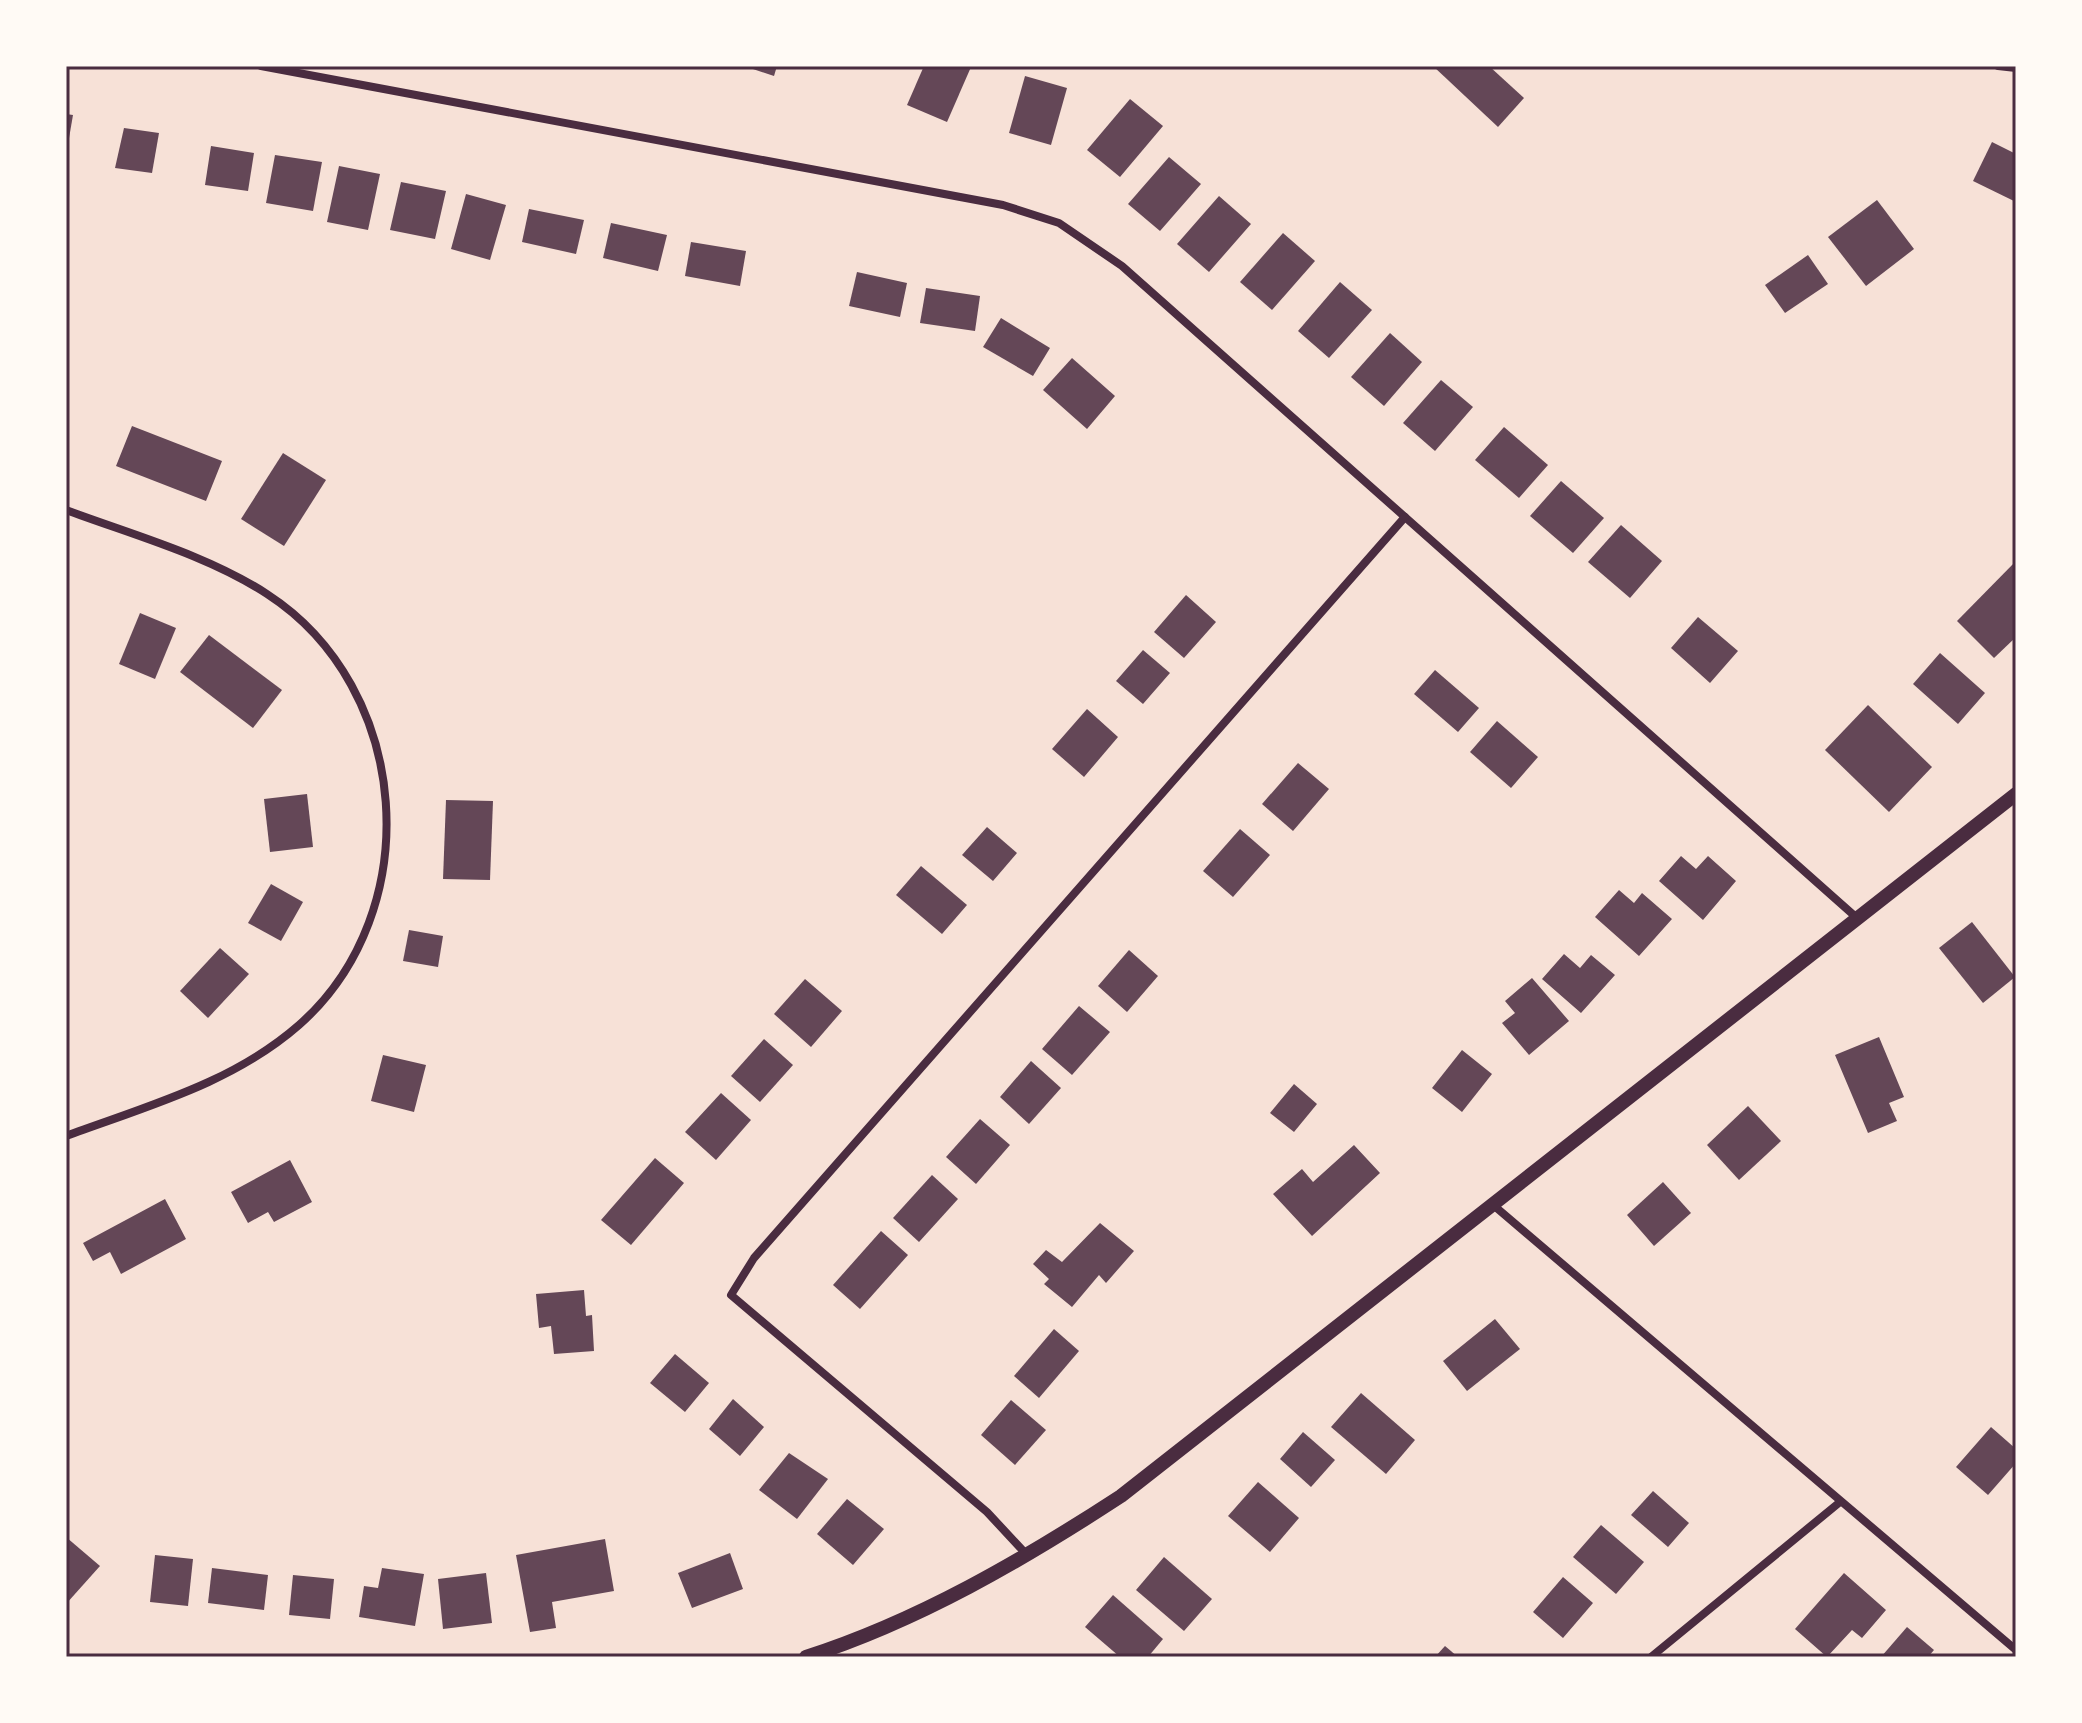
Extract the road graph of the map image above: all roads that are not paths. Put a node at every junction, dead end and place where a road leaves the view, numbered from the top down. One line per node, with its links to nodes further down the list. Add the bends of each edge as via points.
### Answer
1 (261, 66): 5 (street, via 988,202 1059,223 1122,266)
2 (1998, 66): 3 (street)
3 (2016, 68)
4 (66, 510): 8 (street, via 243,581 300,621 346,679 365,715 383,773 387,833 379,899 360,946 300,1024 218,1079)
5 (1405, 517): 7 (street); 11 (street, via 754,1258 731,1295 987,1512)
6 (2016, 794): 7 (street)
7 (1857, 918): 9 (street)
8 (66, 1136)
9 (1492, 1204): 10 (street); 11 (street, via 1158,1468)
10 (1840, 1502): 12 (street); 14 (street)
11 (1028, 1556): 13 (street, via 884,1627)
12 (2016, 1650)
13 (806, 1657)
14 (1651, 1657)

